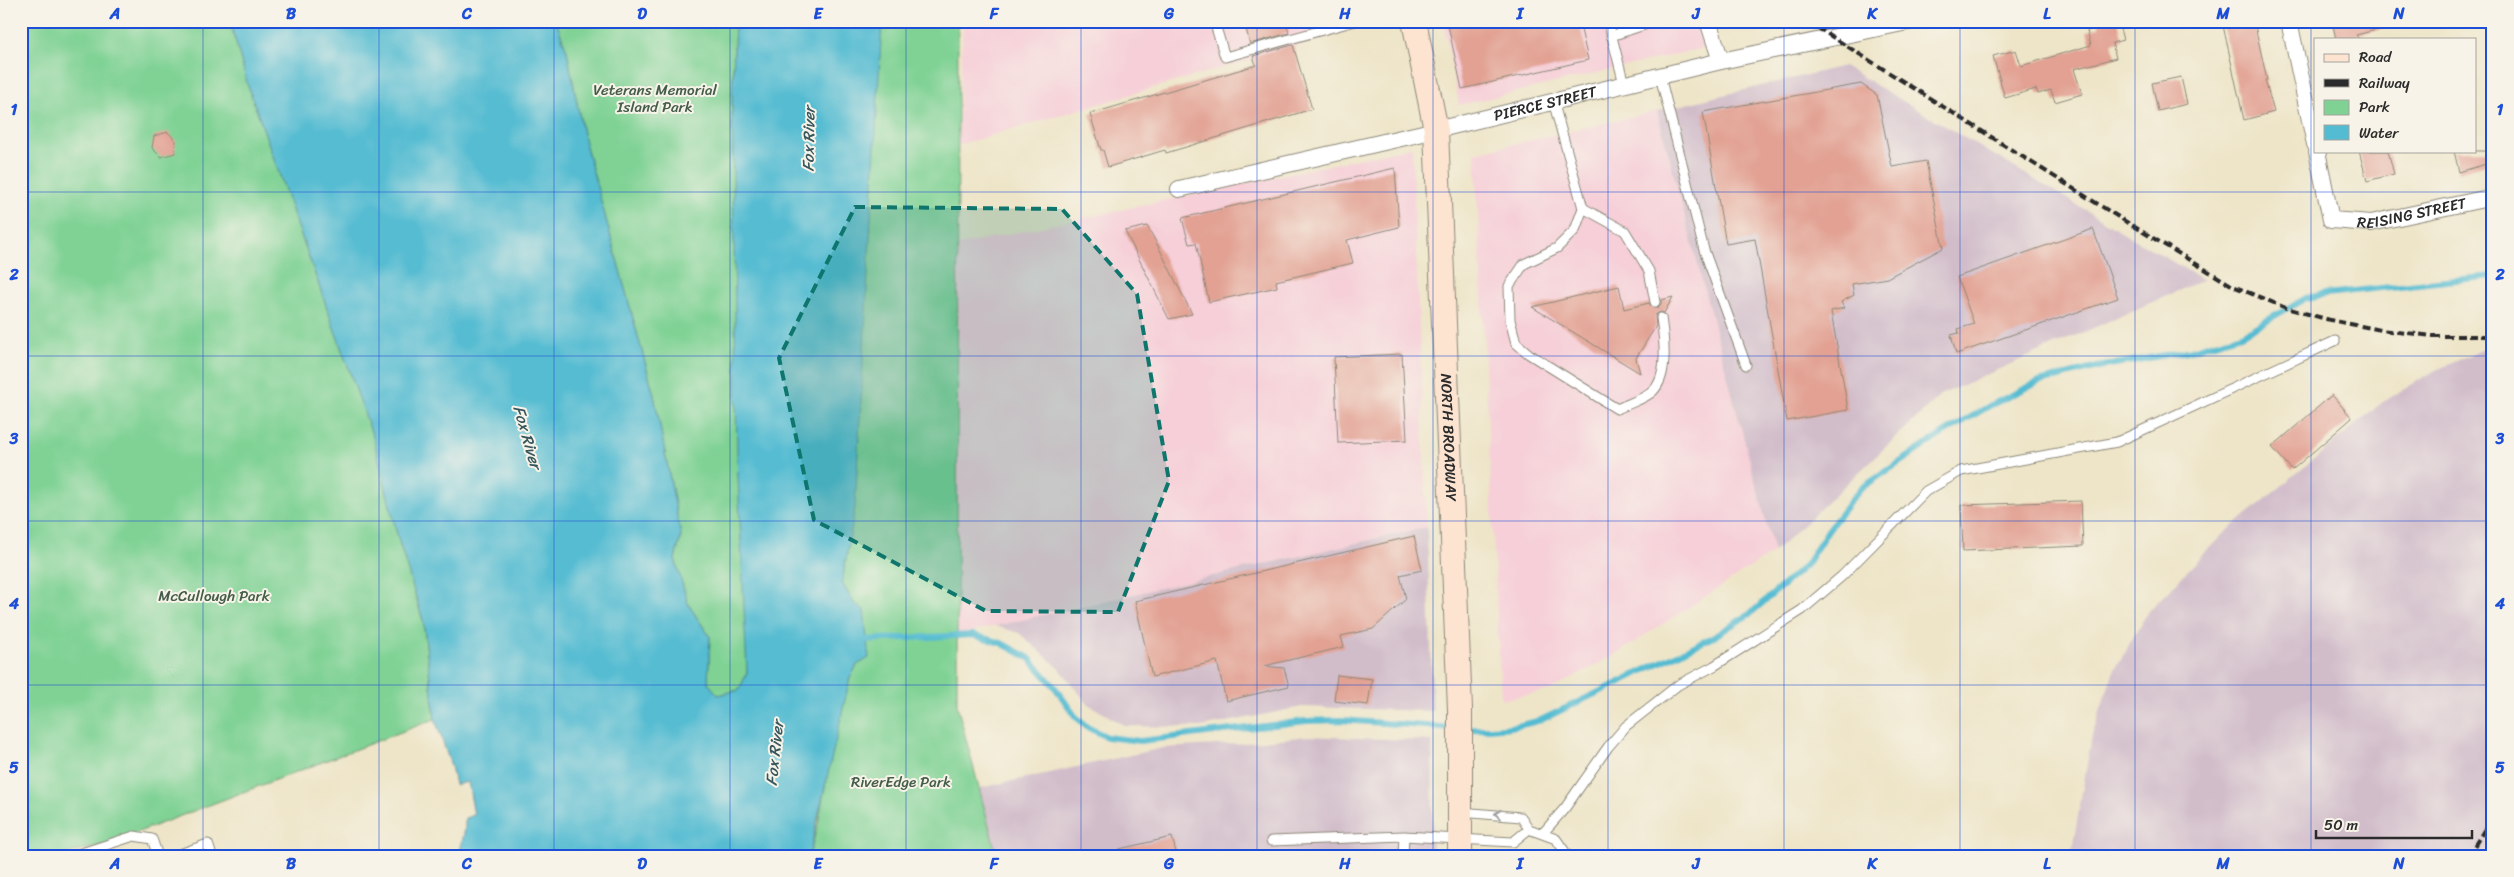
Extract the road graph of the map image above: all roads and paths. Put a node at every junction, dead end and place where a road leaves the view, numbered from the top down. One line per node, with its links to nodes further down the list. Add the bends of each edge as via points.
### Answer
1 (1214, 21): 2 (lane, via 1225,57)
2 (1355, 21)
3 (1414, 21): 14 (main road, NORTH BROADWAY)
4 (1608, 21): 9 (lane)
5 (1644, 21): 9 (lane, via 1644,25)
6 (1708, 21): 10 (street)
7 (2290, 21): 15 (street)
8 (1907, 22): 10 (street, PIERCE STREET)
9 (1611, 36): 12 (lane)
10 (1721, 61): 11 (street, PIERCE STREET)
11 (1660, 76): 12 (street, PIERCE STREET); 23 (lane, via 1704,250)
12 (1624, 84): 13 (street, PIERCE STREET)
13 (1553, 101): 14 (street, PIERCE STREET); 19 (lane)
14 (1436, 130): 17 (street, PIERCE STREET); 24 (main road, NORTH BROADWAY, via 1460,709)
15 (2314, 139)
16 (2317, 152): 18 (street, REISING STREET, via 2331,220 2371,223)
17 (1179, 189)
18 (2493, 197)
19 (1583, 208): 20 (lane, via 1625,232 1648,271); 21 (lane, via 1574,230 1558,248 1524,264 1509,286 1510,320 1516,342 1529,354 1617,409 1653,391 1664,367)
20 (1655, 302)
21 (1661, 318)
22 (2334, 340): 26 (lane, via 2117,442 1962,470 1926,492 1842,576 1802,610 1678,685 1626,726)
23 (1746, 366)
24 (1460, 812): 25 (lane, one-way to 24, via 1521,817); 29 (main road, NORTH BROADWAY)
25 (1529, 829): 26 (lane); 29 (lane, via 1513,842)
26 (1543, 834): 35 (lane, via 1556,839)
27 (1404, 836): 28 (lane); 29 (lane); 34 (lane)
28 (1271, 841)
29 (1460, 847)
30 (72, 856): 31 (lane, via 134,836 152,839)
31 (158, 856)
32 (174, 856): 33 (lane, via 208,844)
33 (212, 856)
34 (1402, 856)
35 (1568, 856)

